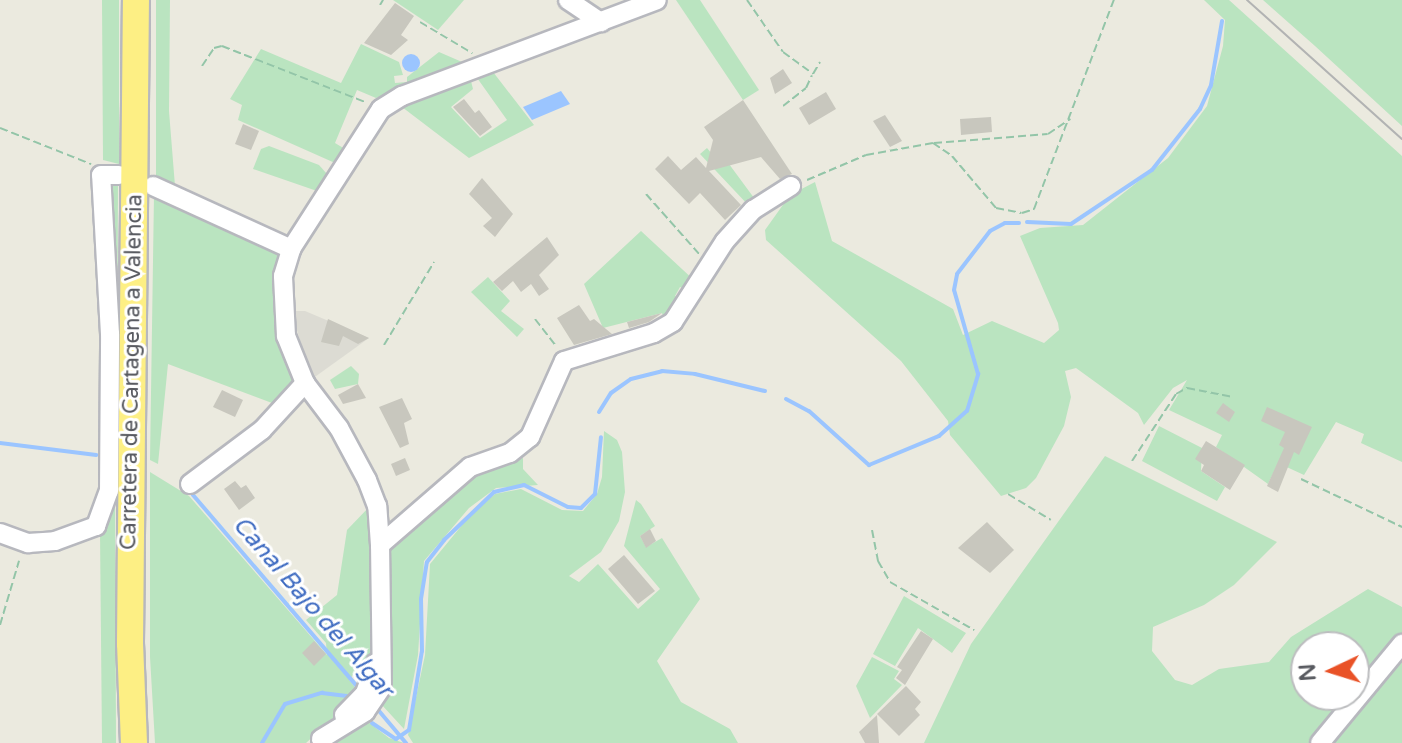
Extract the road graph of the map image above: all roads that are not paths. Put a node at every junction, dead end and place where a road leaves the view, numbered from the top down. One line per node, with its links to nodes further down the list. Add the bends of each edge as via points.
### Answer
1 (136, 0): 15 (highway, Carretera de Cartagena a Valencia, via 130,643)
2 (568, 0): 4 (street)
3 (657, 0): 4 (street)
4 (601, 22): 8 (street, via 381,109)
5 (112, 173): 11 (street, via 101,175 110,334 109,491 96,526 55,541 28,543)
6 (153, 186): 8 (street)
7 (791, 186): 12 (street, via 753,210 673,322 564,361 530,437 510,453 470,467)
8 (291, 249): 9 (street, via 282,306 286,336)
9 (305, 383): 10 (street, via 262,430); 12 (street, via 339,428 367,480 377,506)
10 (190, 484)
11 (0, 533)
12 (380, 545): 14 (street, via 381,638 365,693)
13 (1402, 644): 16 (street)
14 (319, 741)
15 (134, 743)
16 (1320, 743)

